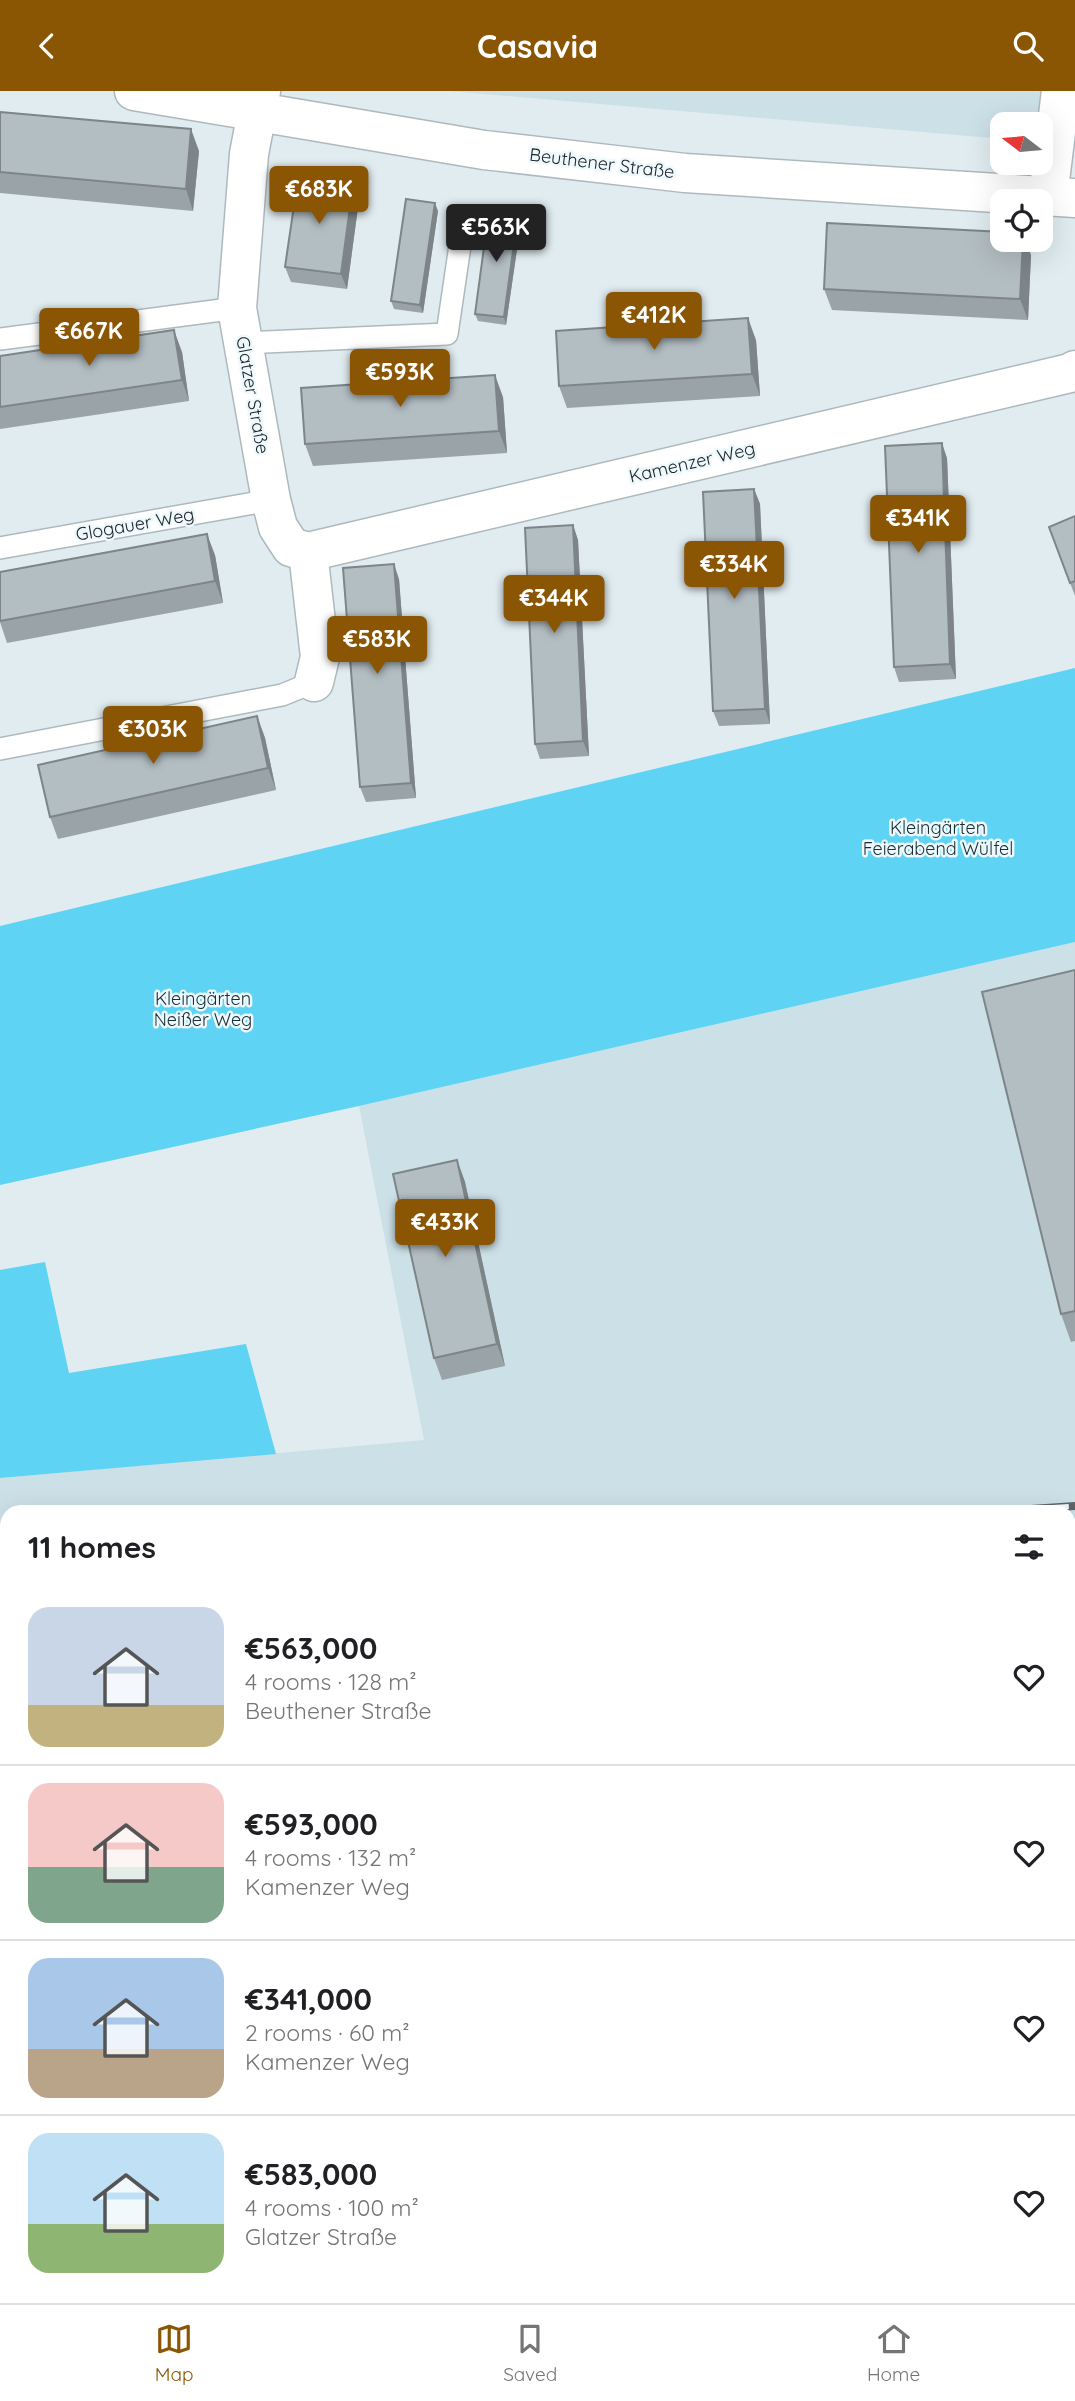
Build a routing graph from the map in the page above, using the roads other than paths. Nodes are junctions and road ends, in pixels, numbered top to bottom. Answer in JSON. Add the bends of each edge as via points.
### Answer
{"nodes":[{"id":1,"x":134,"y":91,"type":"edge"},
{"id":2,"x":1060,"y":91,"type":"edge"},
{"id":3,"x":258,"y":102,"type":"edge"},
{"id":4,"x":1061,"y":198,"type":"edge"},
{"id":5,"x":463,"y":225,"type":"dead end"},
{"id":6,"x":240,"y":325,"type":"junction"},
{"id":7,"x":0,"y":339,"type":"edge"},
{"id":8,"x":1075,"y":370,"type":"edge"},
{"id":9,"x":271,"y":500,"type":"junction"},
{"id":10,"x":0,"y":548,"type":"edge"},
{"id":11,"x":308,"y":552,"type":"junction"},
{"id":12,"x":314,"y":682,"type":"joint"},
{"id":13,"x":0,"y":750,"type":"edge"}],
"edges":[{"from":1,"to":3,"type":"street","name":"Beuthener Straße"},
{"from":2,"to":4,"type":"street"},
{"from":3,"to":4,"type":"street","name":"Beuthener Straße","via":[[484,150],[685,173]]},
{"from":3,"to":6,"type":"street","name":"Glatzer Straße","via":[[249,154]]},
{"from":5,"to":6,"type":"lane","via":[[447,334]]},
{"from":6,"to":7,"type":"lane"},
{"from":6,"to":9,"type":"street","name":"Glatzer Straße"},
{"from":8,"to":11,"type":"street","name":"Kamenzer Weg"},
{"from":9,"to":10,"type":"lane","name":"Glogauer Weg"},
{"from":9,"to":11,"type":"street","name":"Glatzer Straße","via":[[278,527],[291,547]]},
{"from":11,"to":12,"type":"street","via":[[320,657]]},
{"from":12,"to":13,"type":"lane","via":[[282,695]]}]}
